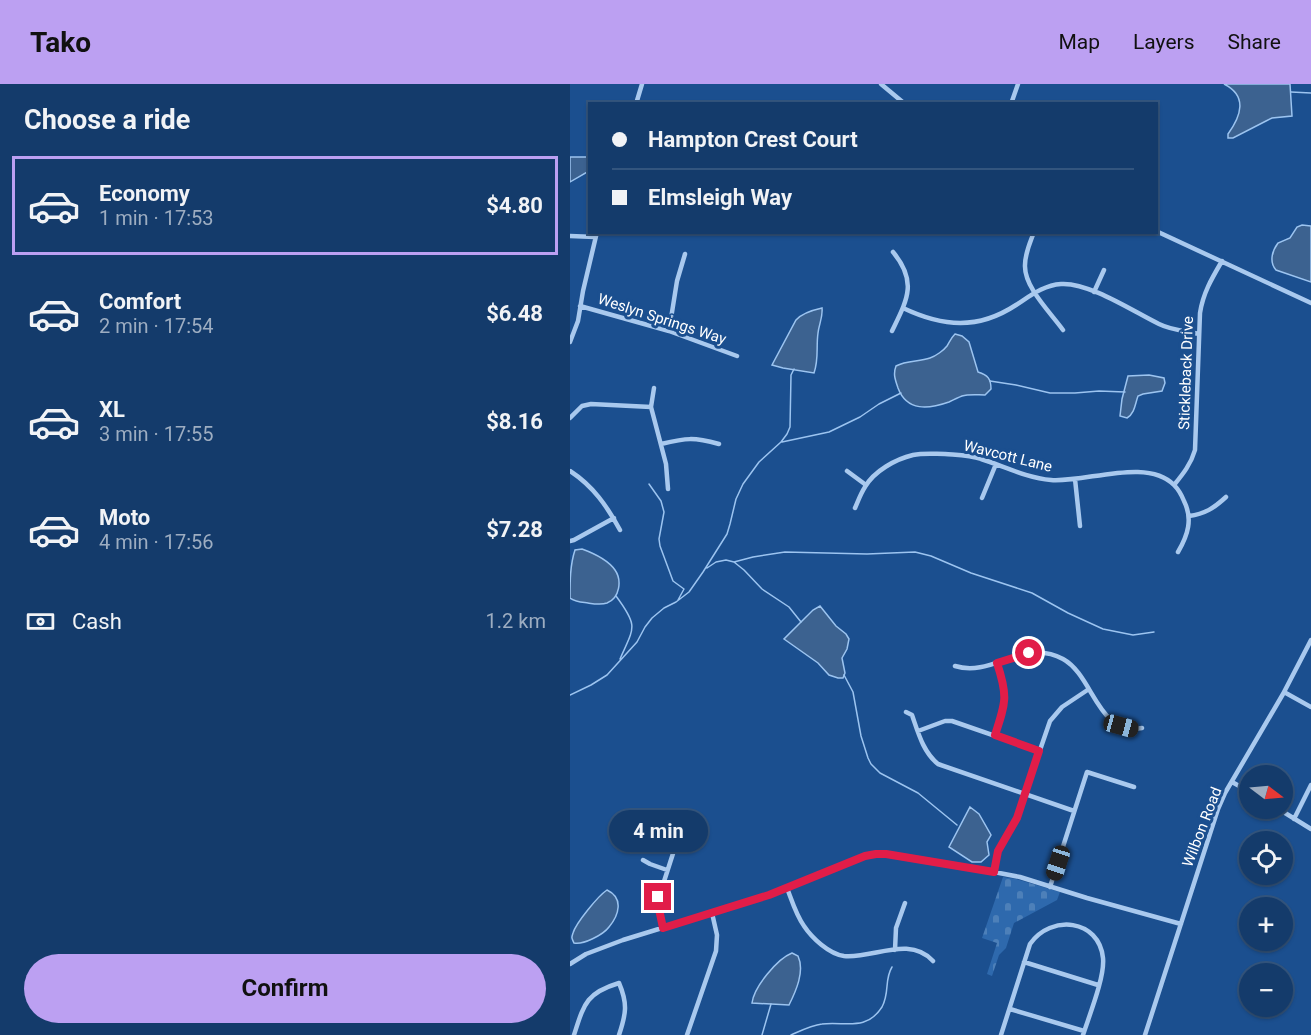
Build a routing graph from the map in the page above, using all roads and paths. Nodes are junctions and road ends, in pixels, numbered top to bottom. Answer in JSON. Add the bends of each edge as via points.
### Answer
{"nodes":[{"id":1,"x":642,"y":84,"type":"edge"},
{"id":2,"x":881,"y":84,"type":"edge"},
{"id":3,"x":1018,"y":84,"type":"edge"},
{"id":4,"x":637,"y":102,"type":"edge"},
{"id":5,"x":903,"y":102,"type":"edge"},
{"id":6,"x":1012,"y":102,"type":"edge"},
{"id":7,"x":1158,"y":232,"type":"edge"},
{"id":8,"x":1033,"y":234,"type":"edge"},
{"id":9,"x":596,"y":235,"type":"edge"},
{"id":10,"x":570,"y":236,"type":"edge"},
{"id":11,"x":893,"y":252,"type":"dead end"},
{"id":12,"x":685,"y":254,"type":"dead end"},
{"id":13,"x":1222,"y":261,"type":"junction"},
{"id":14,"x":1104,"y":270,"type":"dead end"},
{"id":15,"x":1094,"y":292,"type":"junction"},
{"id":16,"x":1035,"y":293,"type":"junction"},
{"id":17,"x":1311,"y":303,"type":"edge"},
{"id":18,"x":580,"y":306,"type":"junction"},
{"id":19,"x":903,"y":308,"type":"junction"},
{"id":20,"x":1063,"y":330,"type":"dead end"},
{"id":21,"x":669,"y":331,"type":"junction"},
{"id":22,"x":892,"y":331,"type":"dead end"},
{"id":23,"x":1199,"y":334,"type":"junction"},
{"id":24,"x":570,"y":342,"type":"edge"},
{"id":25,"x":737,"y":356,"type":"dead end"},
{"id":26,"x":654,"y":387,"type":"dead end"},
{"id":27,"x":651,"y":407,"type":"junction"},
{"id":28,"x":570,"y":418,"type":"edge"},
{"id":29,"x":661,"y":444,"type":"junction"},
{"id":30,"x":718,"y":444,"type":"dead end"},
{"id":31,"x":996,"y":464,"type":"junction"},
{"id":32,"x":570,"y":471,"type":"edge"},
{"id":33,"x":847,"y":471,"type":"dead end"},
{"id":34,"x":1075,"y":479,"type":"junction"},
{"id":35,"x":866,"y":485,"type":"junction"},
{"id":36,"x":1174,"y":485,"type":"junction"},
{"id":37,"x":668,"y":489,"type":"dead end"},
{"id":38,"x":1226,"y":497,"type":"dead end"},
{"id":39,"x":982,"y":498,"type":"dead end"},
{"id":40,"x":855,"y":508,"type":"dead end"},
{"id":41,"x":1189,"y":516,"type":"junction"},
{"id":42,"x":614,"y":518,"type":"junction"},
{"id":43,"x":1080,"y":526,"type":"dead end"},
{"id":44,"x":621,"y":530,"type":"dead end"},
{"id":45,"x":570,"y":541,"type":"edge"},
{"id":46,"x":1178,"y":552,"type":"dead end"},
{"id":47,"x":1311,"y":640,"type":"edge"},
{"id":48,"x":997,"y":663,"type":"junction"},
{"id":49,"x":955,"y":666,"type":"dead end"},
{"id":50,"x":1089,"y":689,"type":"junction"},
{"id":51,"x":1284,"y":692,"type":"junction"},
{"id":52,"x":1311,"y":707,"type":"edge"},
{"id":53,"x":906,"y":712,"type":"dead end"},
{"id":54,"x":1142,"y":728,"type":"dead end"},
{"id":55,"x":918,"y":731,"type":"junction"},
{"id":56,"x":995,"y":735,"type":"junction"},
{"id":57,"x":1039,"y":751,"type":"junction"},
{"id":58,"x":1232,"y":782,"type":"junction"},
{"id":59,"x":1311,"y":785,"type":"edge"},
{"id":60,"x":1239,"y":786,"type":"edge"},
{"id":61,"x":1134,"y":787,"type":"dead end"},
{"id":62,"x":1024,"y":795,"type":"junction"},
{"id":63,"x":1074,"y":811,"type":"junction"},
{"id":64,"x":1294,"y":819,"type":"joint"},
{"id":65,"x":1311,"y":829,"type":"edge"},
{"id":66,"x":678,"y":838,"type":"dead end"},
{"id":67,"x":643,"y":860,"type":"dead end"},
{"id":68,"x":667,"y":870,"type":"junction"},
{"id":69,"x":994,"y":872,"type":"junction"},
{"id":70,"x":1050,"y":886,"type":"junction"},
{"id":71,"x":787,"y":888,"type":"junction"},
{"id":72,"x":905,"y":903,"type":"dead end"},
{"id":73,"x":712,"y":913,"type":"junction"},
{"id":74,"x":1181,"y":924,"type":"junction"},
{"id":75,"x":663,"y":928,"type":"junction"},
{"id":76,"x":895,"y":950,"type":"junction"},
{"id":77,"x":933,"y":961,"type":"dead end"},
{"id":78,"x":1024,"y":962,"type":"junction"},
{"id":79,"x":570,"y":964,"type":"edge"},
{"id":80,"x":1098,"y":986,"type":"junction"},
{"id":81,"x":1010,"y":1009,"type":"junction"},
{"id":82,"x":1083,"y":1033,"type":"edge"},
{"id":83,"x":573,"y":1035,"type":"edge"},
{"id":84,"x":619,"y":1035,"type":"edge"},
{"id":85,"x":687,"y":1035,"type":"edge"},
{"id":86,"x":1001,"y":1035,"type":"edge"},
{"id":87,"x":1145,"y":1035,"type":"edge"}],
"edges":[{"from":1,"to":4,"type":"street"},
{"from":2,"to":5,"type":"street"},
{"from":3,"to":6,"type":"street"},
{"from":7,"to":13,"type":"street"},
{"from":8,"to":16,"type":"street","via":[[1024,266]]},
{"from":9,"to":10,"type":"street"},
{"from":9,"to":18,"type":"street"},
{"from":11,"to":19,"type":"street","via":[[907,274]]},
{"from":12,"to":21,"type":"street"},
{"from":13,"to":17,"type":"street"},
{"from":13,"to":23,"type":"street","name":"Stickleback Drive","via":[[1205,293]]},
{"from":14,"to":15,"type":"street"},
{"from":15,"to":16,"type":"street","via":[[1064,284]]},
{"from":15,"to":23,"type":"street","via":[[1170,328]]},
{"from":16,"to":19,"type":"street","via":[[1003,314],[960,324],[919,316]]},
{"from":16,"to":20,"type":"street"},
{"from":18,"to":21,"type":"street","name":"Weslyn Springs Way"},
{"from":18,"to":24,"type":"street"},
{"from":19,"to":22,"type":"street"},
{"from":21,"to":25,"type":"street","name":"Weslyn Springs Way"},
{"from":23,"to":36,"type":"street","name":"Stickleback Drive","via":[[1196,450]]},
{"from":26,"to":27,"type":"street"},
{"from":27,"to":28,"type":"street","via":[[591,404],[582,406]]},
{"from":27,"to":29,"type":"street"},
{"from":29,"to":30,"type":"street","via":[[684,438]]},
{"from":29,"to":37,"type":"street"},
{"from":31,"to":34,"type":"street","name":"Wavcott Lane","via":[[1042,479]]},
{"from":31,"to":35,"type":"street","name":"Wavcott Lane","via":[[959,455],[914,455],[882,470]]},
{"from":31,"to":39,"type":"street"},
{"from":32,"to":42,"type":"street","via":[[587,482]]},
{"from":33,"to":35,"type":"street"},
{"from":34,"to":36,"type":"street","name":"Wavcott Lane","via":[[1138,472],[1162,477]]},
{"from":34,"to":43,"type":"street"},
{"from":35,"to":40,"type":"street","name":"Wavcott Lane"},
{"from":36,"to":41,"type":"street"},
{"from":38,"to":41,"type":"street","via":[[1202,514]]},
{"from":41,"to":46,"type":"street","via":[[1185,540]]},
{"from":42,"to":44,"type":"street"},
{"from":42,"to":45,"type":"street"},
{"from":47,"to":51,"type":"street","name":"Wilbon Road"},
{"from":48,"to":49,"type":"street","via":[[975,669]]},
{"from":48,"to":50,"type":"street","via":[[1029,653],[1053,655],[1070,663]]},
{"from":48,"to":56,"type":"street","via":[[1005,698]]},
{"from":50,"to":54,"type":"street","via":[[1113,722]]},
{"from":50,"to":57,"type":"street","via":[[1062,706],[1050,720]]},
{"from":51,"to":52,"type":"street"},
{"from":51,"to":58,"type":"street","name":"Wilbon Road"},
{"from":53,"to":55,"type":"street","via":[[912,715]]},
{"from":55,"to":56,"type":"street","via":[[952,721]]},
{"from":55,"to":62,"type":"street","via":[[926,751],[938,764]]},
{"from":56,"to":57,"type":"street"},
{"from":57,"to":62,"type":"street"},
{"from":58,"to":60,"type":"street"},
{"from":58,"to":74,"type":"street","name":"Wilbon Road","via":[[1215,818]]},
{"from":59,"to":64,"type":"street"},
{"from":61,"to":63,"type":"street","via":[[1088,772]]},
{"from":62,"to":63,"type":"street"},
{"from":62,"to":69,"type":"street","via":[[1017,818],[998,851]]},
{"from":63,"to":70,"type":"street"},
{"from":64,"to":65,"type":"street"},
{"from":66,"to":68,"type":"street"},
{"from":67,"to":68,"type":"street"},
{"from":68,"to":75,"type":"street","via":[[658,901]]},
{"from":69,"to":70,"type":"street"},
{"from":69,"to":71,"type":"street","via":[[876,854]]},
{"from":70,"to":74,"type":"street"},
{"from":71,"to":73,"type":"street"},
{"from":71,"to":76,"type":"street","via":[[803,925],[833,951],[849,956]]},
{"from":72,"to":76,"type":"street","via":[[896,928]]},
{"from":73,"to":75,"type":"street"},
{"from":73,"to":85,"type":"street","via":[[716,951]]},
{"from":74,"to":87,"type":"street","name":"Wilbon Road"},
{"from":75,"to":79,"type":"street","via":[[607,946]]},
{"from":76,"to":77,"type":"street","via":[[922,952]]},
{"from":78,"to":80,"type":"street"},
{"from":78,"to":80,"type":"street","via":[[1030,944],[1042,931],[1058,924],[1075,925],[1088,931],[1100,946],[1103,967]]},
{"from":78,"to":81,"type":"street"},
{"from":80,"to":82,"type":"street"},
{"from":81,"to":82,"type":"street"},
{"from":81,"to":86,"type":"street"},
{"from":83,"to":84,"type":"street","via":[[589,999],[619,983],[626,1010]]}]}
